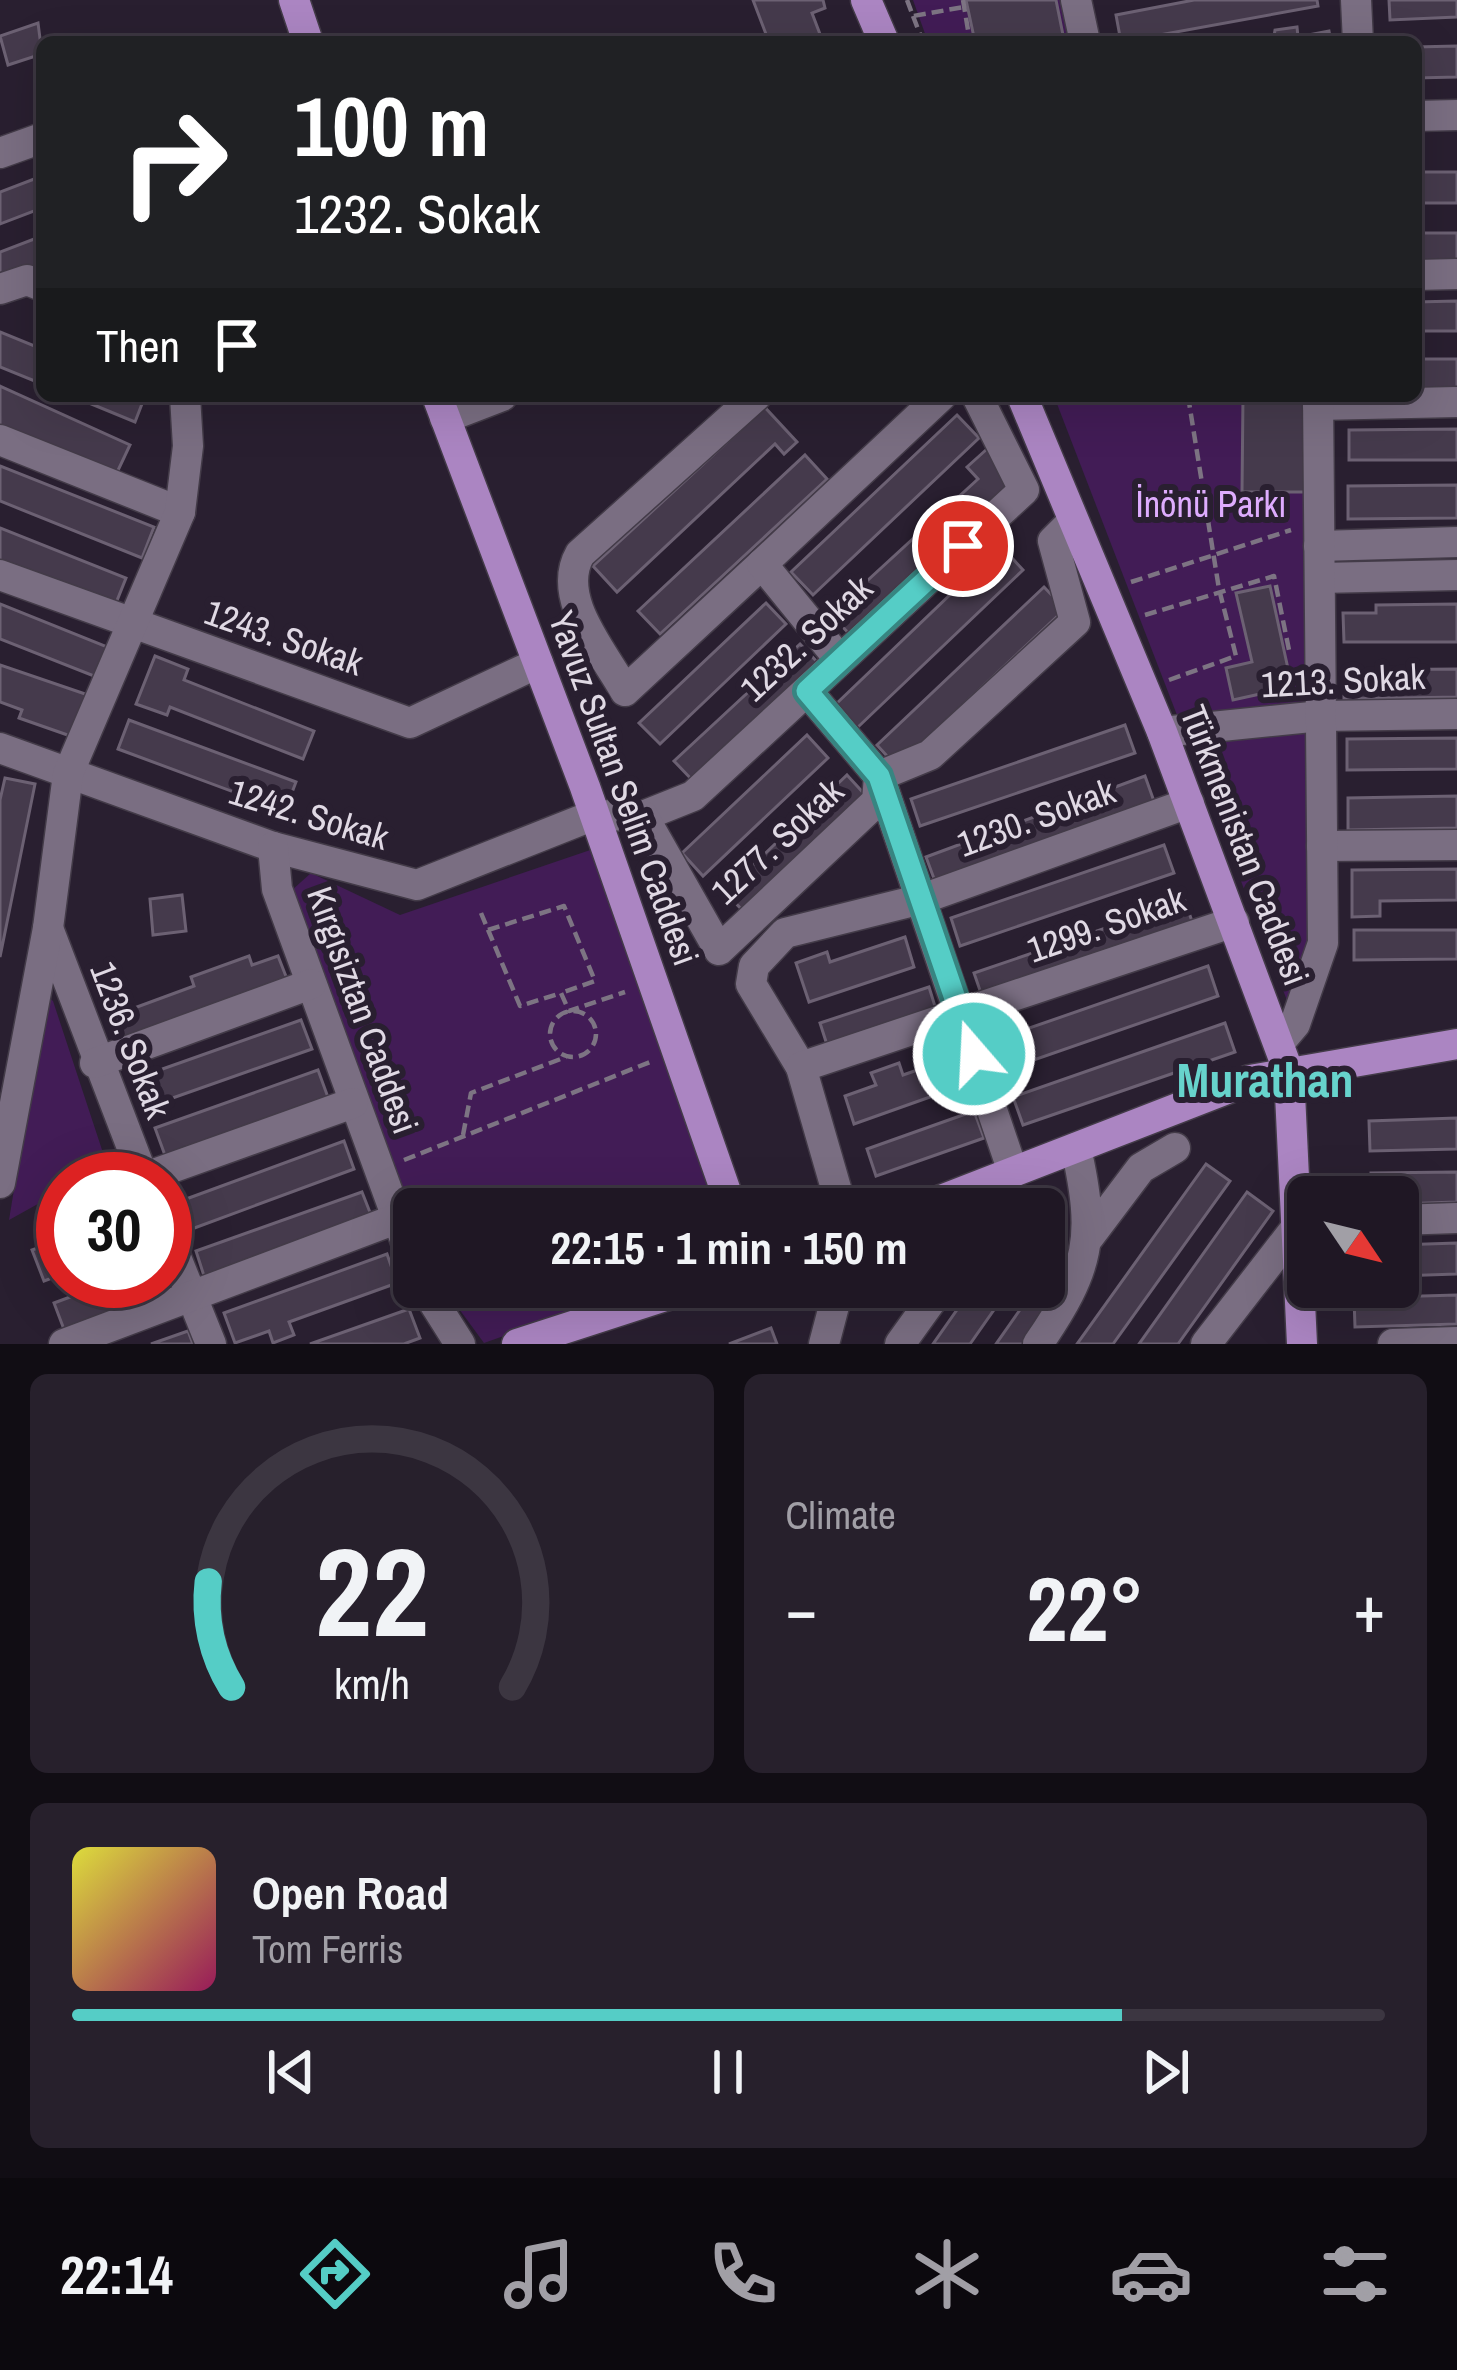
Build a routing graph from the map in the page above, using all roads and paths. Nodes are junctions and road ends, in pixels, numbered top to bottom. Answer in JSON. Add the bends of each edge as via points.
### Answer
{"nodes":[{"id":1,"x":294,"y":0,"type":"edge"},
{"id":2,"x":866,"y":0,"type":"edge"},
{"id":3,"x":907,"y":0,"type":"edge"},
{"id":4,"x":1076,"y":0,"type":"edge"},
{"id":5,"x":1356,"y":0,"type":"edge"},
{"id":6,"x":963,"y":3,"type":"edge"},
{"id":7,"x":913,"y":16,"type":"junction"},
{"id":8,"x":302,"y":36,"type":"edge"},
{"id":9,"x":881,"y":36,"type":"edge"},
{"id":10,"x":920,"y":36,"type":"edge"},
{"id":11,"x":969,"y":36,"type":"edge"},
{"id":12,"x":1084,"y":36,"type":"edge"},
{"id":13,"x":1358,"y":36,"type":"edge"},
{"id":14,"x":1457,"y":115,"type":"edge"},
{"id":15,"x":1422,"y":116,"type":"edge"},
{"id":16,"x":36,"y":140,"type":"edge"},
{"id":17,"x":0,"y":153,"type":"edge"},
{"id":18,"x":1457,"y":274,"type":"edge"},
{"id":19,"x":1422,"y":275,"type":"edge"},
{"id":20,"x":1422,"y":401,"type":"edge"},
{"id":21,"x":185,"y":402,"type":"edge"},
{"id":22,"x":749,"y":402,"type":"edge"},
{"id":23,"x":935,"y":402,"type":"edge"},
{"id":24,"x":979,"y":402,"type":"edge"},
{"id":25,"x":1024,"y":402,"type":"edge"},
{"id":26,"x":1189,"y":402,"type":"edge"},
{"id":27,"x":1318,"y":402,"type":"edge"},
{"id":28,"x":1457,"y":402,"type":"edge"},
{"id":29,"x":441,"y":407,"type":"edge"},
{"id":30,"x":0,"y":440,"type":"edge"},
{"id":31,"x":180,"y":512,"type":"junction"},
{"id":32,"x":1071,"y":523,"type":"junction"},
{"id":33,"x":1319,"y":533,"type":"junction"},
{"id":34,"x":1457,"y":542,"type":"edge"},
{"id":35,"x":1214,"y":556,"type":"junction"},
{"id":36,"x":762,"y":564,"type":"junction"},
{"id":37,"x":0,"y":575,"type":"edge"},
{"id":38,"x":1457,"y":575,"type":"edge"},
{"id":39,"x":1320,"y":578,"type":"junction"},
{"id":40,"x":1219,"y":590,"type":"junction"},
{"id":41,"x":1132,"y":600,"type":"dead end"},
{"id":42,"x":1138,"y":617,"type":"dead end"},
{"id":43,"x":133,"y":626,"type":"junction"},
{"id":44,"x":1289,"y":650,"type":"dead end"},
{"id":45,"x":840,"y":660,"type":"junction"},
{"id":46,"x":538,"y":663,"type":"junction"},
{"id":47,"x":1163,"y":682,"type":"dead end"},
{"id":48,"x":807,"y":691,"type":"junction"},
{"id":49,"x":1457,"y":714,"type":"edge"},
{"id":50,"x":1321,"y":716,"type":"junction"},
{"id":51,"x":1162,"y":732,"type":"junction"},
{"id":52,"x":0,"y":748,"type":"edge"},
{"id":53,"x":68,"y":774,"type":"junction"},
{"id":54,"x":879,"y":776,"type":"junction"},
{"id":55,"x":1189,"y":803,"type":"junction"},
{"id":56,"x":594,"y":815,"type":"junction"},
{"id":57,"x":643,"y":816,"type":"junction"},
{"id":58,"x":1457,"y":844,"type":"edge"},
{"id":59,"x":1322,"y":846,"type":"junction"},
{"id":60,"x":273,"y":847,"type":"junction"},
{"id":61,"x":922,"y":899,"type":"junction"},
{"id":62,"x":481,"y":914,"type":"dead end"},
{"id":63,"x":1234,"y":922,"type":"junction"},
{"id":64,"x":48,"y":928,"type":"junction"},
{"id":65,"x":488,"y":930,"type":"junction"},
{"id":66,"x":718,"y":950,"type":"junction"},
{"id":67,"x":653,"y":982,"type":"junction"},
{"id":68,"x":310,"y":984,"type":"junction"},
{"id":69,"x":752,"y":984,"type":"junction"},
{"id":70,"x":561,"y":993,"type":"junction"},
{"id":71,"x":569,"y":1010,"type":"junction"},
{"id":72,"x":960,"y":1014,"type":"junction"},
{"id":73,"x":1279,"y":1043,"type":"junction"},
{"id":74,"x":1457,"y":1044,"type":"edge"},
{"id":75,"x":12,"y":1048,"type":"edge"},
{"id":76,"x":677,"y":1052,"type":"junction"},
{"id":77,"x":566,"y":1057,"type":"junction"},
{"id":78,"x":95,"y":1063,"type":"junction"},
{"id":79,"x":801,"y":1067,"type":"junction"},
{"id":80,"x":1289,"y":1072,"type":"junction"},
{"id":81,"x":353,"y":1103,"type":"junction"},
{"id":82,"x":463,"y":1136,"type":"junction"},
{"id":83,"x":1076,"y":1148,"type":"junction"},
{"id":84,"x":1175,"y":1148,"type":"dead end"},
{"id":85,"x":133,"y":1152,"type":"edge"},
{"id":86,"x":192,"y":1162,"type":"edge"},
{"id":87,"x":380,"y":1170,"type":"junction"},
{"id":88,"x":1013,"y":1172,"type":"junction"},
{"id":89,"x":1299,"y":1176,"type":"edge"},
{"id":90,"x":0,"y":1183,"type":"edge"},
{"id":91,"x":725,"y":1188,"type":"edge"},
{"id":92,"x":836,"y":1188,"type":"edge"},
{"id":93,"x":992,"y":1188,"type":"edge"},
{"id":94,"x":393,"y":1210,"type":"edge"},
{"id":95,"x":1457,"y":1218,"type":"edge"},
{"id":96,"x":1419,"y":1219,"type":"edge"},
{"id":97,"x":393,"y":1220,"type":"edge"},
{"id":98,"x":1084,"y":1244,"type":"junction"},
{"id":99,"x":1287,"y":1244,"type":"edge"},
{"id":100,"x":192,"y":1294,"type":"edge"},
{"id":101,"x":192,"y":1296,"type":"edge"},
{"id":102,"x":155,"y":1308,"type":"edge"},
{"id":103,"x":437,"y":1308,"type":"edge"},
{"id":104,"x":628,"y":1308,"type":"edge"},
{"id":105,"x":833,"y":1308,"type":"edge"},
{"id":106,"x":926,"y":1308,"type":"edge"},
{"id":107,"x":1302,"y":1308,"type":"edge"},
{"id":108,"x":1457,"y":1342,"type":"edge"},
{"id":109,"x":64,"y":1344,"type":"edge"},
{"id":110,"x":211,"y":1344,"type":"edge"},
{"id":111,"x":460,"y":1344,"type":"edge"},
{"id":112,"x":517,"y":1344,"type":"edge"},
{"id":113,"x":824,"y":1344,"type":"edge"},
{"id":114,"x":900,"y":1344,"type":"edge"},
{"id":115,"x":1038,"y":1344,"type":"edge"},
{"id":116,"x":1206,"y":1344,"type":"edge"},
{"id":117,"x":1302,"y":1344,"type":"edge"},
{"id":118,"x":1393,"y":1344,"type":"edge"}],
"edges":[{"from":1,"to":8,"type":"main road"},
{"from":2,"to":9,"type":"main road"},
{"from":3,"to":7,"type":"path"},
{"from":4,"to":12,"type":"street"},
{"from":5,"to":13,"type":"street"},
{"from":6,"to":7,"type":"path"},
{"from":6,"to":11,"type":"path"},
{"from":7,"to":10,"type":"path"},
{"from":14,"to":15,"type":"street"},
{"from":16,"to":17,"type":"street"},
{"from":18,"to":19,"type":"street"},
{"from":20,"to":28,"type":"street"},
{"from":21,"to":31,"type":"street","name":"1236. Sokak"},
{"from":22,"to":36,"type":"street","via":[[580,554],[569,573],[571,592],[625,691]]},
{"from":23,"to":36,"type":"street"},
{"from":24,"to":45,"type":"street","name":"1232. Sokak","via":[[1024,490]]},
{"from":25,"to":32,"type":"main road","name":"Türkmenistan Caddesi"},
{"from":26,"to":35,"type":"path"},
{"from":27,"to":33,"type":"street"},
{"from":29,"to":46,"type":"main road","name":"Yavuz Sultan Selim Caddesi"},
{"from":30,"to":31,"type":"street"},
{"from":31,"to":43,"type":"street","name":"1236. Sokak"},
{"from":32,"to":51,"type":"main road","name":"Türkmenistan Caddesi"},
{"from":32,"to":54,"type":"street","name":"1277. Sokak","via":[[1053,541],[1075,622],[930,755]]},
{"from":33,"to":34,"type":"street"},
{"from":33,"to":35,"type":"path"},
{"from":33,"to":39,"type":"street"},
{"from":35,"to":40,"type":"path"},
{"from":35,"to":41,"type":"path","via":[[1126,583]]},
{"from":36,"to":45,"type":"street"},
{"from":37,"to":43,"type":"street","name":"1243. Sokak"},
{"from":38,"to":39,"type":"street"},
{"from":39,"to":50,"type":"street"},
{"from":40,"to":42,"type":"path"},
{"from":40,"to":44,"type":"path","via":[[1274,576]]},
{"from":40,"to":47,"type":"path","via":[[1236,656]]},
{"from":43,"to":46,"type":"street","name":"1243. Sokak","via":[[410,723]]},
{"from":43,"to":53,"type":"street","name":"1236. Sokak"},
{"from":45,"to":48,"type":"street","name":"1232. Sokak"},
{"from":46,"to":56,"type":"main road","name":"Yavuz Sultan Selim Caddesi"},
{"from":48,"to":54,"type":"street"},
{"from":48,"to":57,"type":"street","name":"1232. Sokak","via":[[693,796]]},
{"from":49,"to":50,"type":"street","name":"1213. Sokak"},
{"from":50,"to":51,"type":"street","name":"1213. Sokak"},
{"from":50,"to":59,"type":"street"},
{"from":51,"to":55,"type":"main road","name":"Türkmenistan Caddesi"},
{"from":52,"to":53,"type":"street","name":"1242. Sokak"},
{"from":53,"to":60,"type":"street","name":"1242. Sokak"},
{"from":53,"to":64,"type":"street","name":"1236. Sokak"},
{"from":54,"to":61,"type":"street"},
{"from":54,"to":66,"type":"street","name":"1277. Sokak","via":[[878,801]]},
{"from":55,"to":61,"type":"street","name":"1230. Sokak"},
{"from":55,"to":63,"type":"main road","name":"Türkmenistan Caddesi"},
{"from":56,"to":57,"type":"street","name":"1232. Sokak"},
{"from":56,"to":60,"type":"street","name":"1242. Sokak","via":[[417,885]]},
{"from":56,"to":67,"type":"main road","name":"Yavuz Sultan Selim Caddesi"},
{"from":57,"to":66,"type":"street","name":"1277. Sokak"},
{"from":58,"to":59,"type":"street"},
{"from":59,"to":73,"type":"street","via":[[1317,973]]},
{"from":60,"to":68,"type":"street","name":"Kırgısiztan Caddesi","via":[[277,890]]},
{"from":61,"to":69,"type":"street","name":"1230. Sokak","via":[[785,933],[754,966]]},
{"from":61,"to":72,"type":"street"},
{"from":62,"to":65,"type":"path"},
{"from":63,"to":72,"type":"street","name":"1299. Sokak"},
{"from":63,"to":73,"type":"main road","name":"Türkmenistan Caddesi"},
{"from":64,"to":75,"type":"street","name":"1236. Sokak"},
{"from":64,"to":78,"type":"street","name":"1236. Sokak"},
{"from":65,"to":70,"type":"path","via":[[520,1006]]},
{"from":65,"to":70,"type":"path","via":[[564,906],[595,981]]},
{"from":66,"to":69,"type":"street"},
{"from":67,"to":71,"type":"path"},
{"from":67,"to":76,"type":"main road","name":"Yavuz Sultan Selim Caddesi"},
{"from":68,"to":78,"type":"street"},
{"from":68,"to":81,"type":"street","name":"Kırgısiztan Caddesi"},
{"from":69,"to":79,"type":"street"},
{"from":70,"to":71,"type":"path"},
{"from":71,"to":77,"type":"path","via":[[550,1034]]},
{"from":71,"to":77,"type":"path","via":[[590,1018],[597,1033],[587,1053]]},
{"from":72,"to":79,"type":"street","name":"1299. Sokak"},
{"from":72,"to":88,"type":"street"},
{"from":73,"to":80,"type":"main road","name":"Türkmenistan Caddesi"},
{"from":74,"to":80,"type":"main road"},
{"from":75,"to":90,"type":"street","name":"1236. Sokak"},
{"from":76,"to":82,"type":"path"},
{"from":76,"to":91,"type":"main road","name":"Yavuz Sultan Selim Caddesi"},
{"from":77,"to":82,"type":"path","via":[[471,1093]]},
{"from":78,"to":85,"type":"street","name":"1236. Sokak"},
{"from":79,"to":92,"type":"street"},
{"from":80,"to":83,"type":"main road"},
{"from":80,"to":89,"type":"main road","name":"Türkmenistan Caddesi"},
{"from":81,"to":86,"type":"street"},
{"from":81,"to":87,"type":"street","name":"Kırgısiztan Caddesi"},
{"from":82,"to":87,"type":"path"},
{"from":83,"to":88,"type":"main road"},
{"from":83,"to":98,"type":"street","via":[[1090,1212]]},
{"from":84,"to":98,"type":"street","via":[[1126,1184]]},
{"from":87,"to":94,"type":"street","name":"Kırgısiztan Caddesi"},
{"from":88,"to":93,"type":"main road"},
{"from":95,"to":96,"type":"street"},
{"from":97,"to":100,"type":"street"},
{"from":98,"to":115,"type":"street","via":[[1076,1289]]},
{"from":99,"to":116,"type":"street"},
{"from":101,"to":110,"type":"street"},
{"from":102,"to":109,"type":"street"},
{"from":103,"to":111,"type":"street"},
{"from":104,"to":112,"type":"main road"},
{"from":105,"to":113,"type":"street"},
{"from":106,"to":114,"type":"street"},
{"from":107,"to":117,"type":"main road","name":"Türkmenistan Caddesi"},
{"from":108,"to":118,"type":"street"}]}
